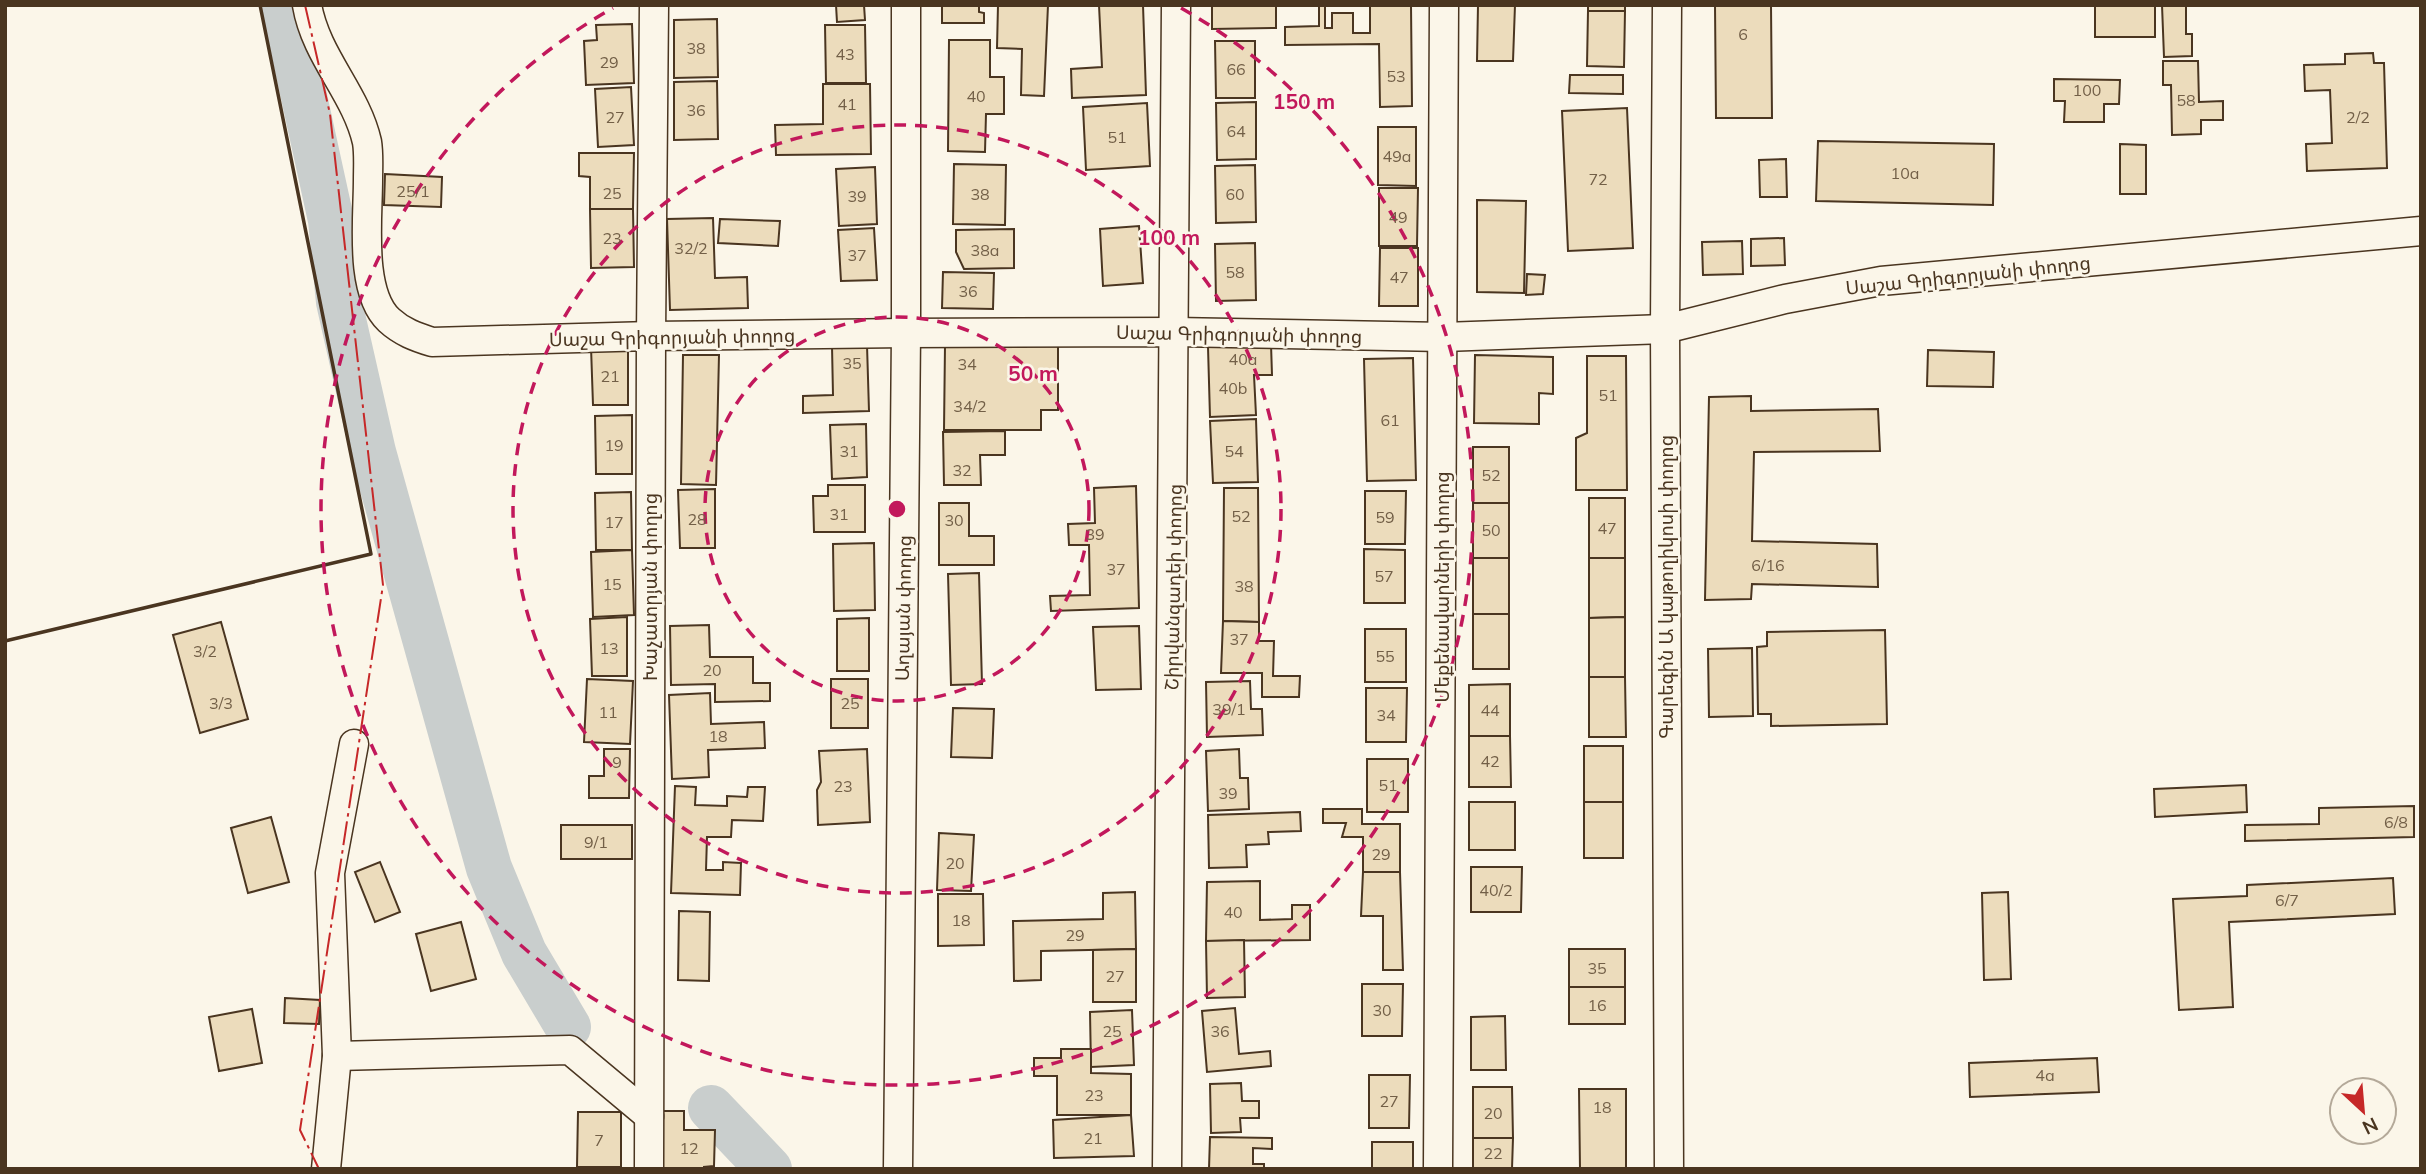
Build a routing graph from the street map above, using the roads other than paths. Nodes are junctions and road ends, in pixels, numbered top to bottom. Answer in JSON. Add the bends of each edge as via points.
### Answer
{"nodes":[{"id":1,"x":307,"y":5,"type":"edge"},
{"id":2,"x":654,"y":5,"type":"edge"},
{"id":3,"x":906,"y":5,"type":"edge"},
{"id":4,"x":1176,"y":5,"type":"edge"},
{"id":5,"x":1444,"y":5,"type":"edge"},
{"id":6,"x":1667,"y":5,"type":"edge"},
{"id":7,"x":2421,"y":231,"type":"edge"},
{"id":8,"x":1665,"y":329,"type":"junction"},
{"id":9,"x":1175,"y":332,"type":"junction"},
{"id":10,"x":906,"y":333,"type":"junction"},
{"id":11,"x":651,"y":336,"type":"junction"},
{"id":12,"x":1444,"y":337,"type":"junction"},
{"id":13,"x":354,"y":744,"type":"dead end"},
{"id":14,"x":337,"y":1056,"type":"junction"},
{"id":15,"x":649,"y":1116,"type":"junction"},
{"id":16,"x":326,"y":1169,"type":"edge"},
{"id":17,"x":649,"y":1169,"type":"edge"},
{"id":18,"x":898,"y":1169,"type":"edge"},
{"id":19,"x":1167,"y":1169,"type":"edge"},
{"id":20,"x":1438,"y":1169,"type":"edge"},
{"id":21,"x":1669,"y":1169,"type":"edge"}],
"edges":[{"from":1,"to":11,"type":"street","name":"Սաշա Գրիգորյանի փողոց","via":[[323,54],[358,114],[368,145],[369,272],[373,295],[387,319],[408,334],[432,342]]},
{"from":2,"to":11,"type":"street","name":"Խաչատրյան փողոց"},
{"from":3,"to":10,"type":"street","name":"Աղայան փողոց"},
{"from":4,"to":9,"type":"street","name":"Շիրվանզադեի փողոց"},
{"from":5,"to":12,"type":"street","name":"Մեքենավարների փողոց"},
{"from":6,"to":8,"type":"street","name":"Գարեգին Ա կաթողիկոսի փողոց"},
{"from":7,"to":8,"type":"street","name":"Սաշա Գրիգորյանի փողոց","via":[[1881,281]]},
{"from":8,"to":12,"type":"street","name":"Սաշա Գրիգորյանի փողոց"},
{"from":8,"to":21,"type":"street","name":"Գարեգին Ա կաթողիկոսի փողոց"},
{"from":9,"to":10,"type":"street","name":"Սաշա Գրիգորյանի փողոց"},
{"from":9,"to":12,"type":"street","name":"Սաշա Գրիգորյանի փողոց"},
{"from":9,"to":19,"type":"street","name":"Շիրվանզադեի փողոց"},
{"from":10,"to":11,"type":"street","name":"Սաշա Գրիգորյանի փողոց"},
{"from":10,"to":18,"type":"street","name":"Աղայան փողոց"},
{"from":11,"to":15,"type":"street","name":"Խաչատրյան փողոց"},
{"from":12,"to":20,"type":"street","name":"Մեքենավարների փողոց"},
{"from":13,"to":14,"type":"street","via":[[330,873]]},
{"from":14,"to":15,"type":"street","via":[[570,1049]]},
{"from":14,"to":16,"type":"street"},
{"from":15,"to":17,"type":"street","name":"Խաչատրյան փողոց"}]}
